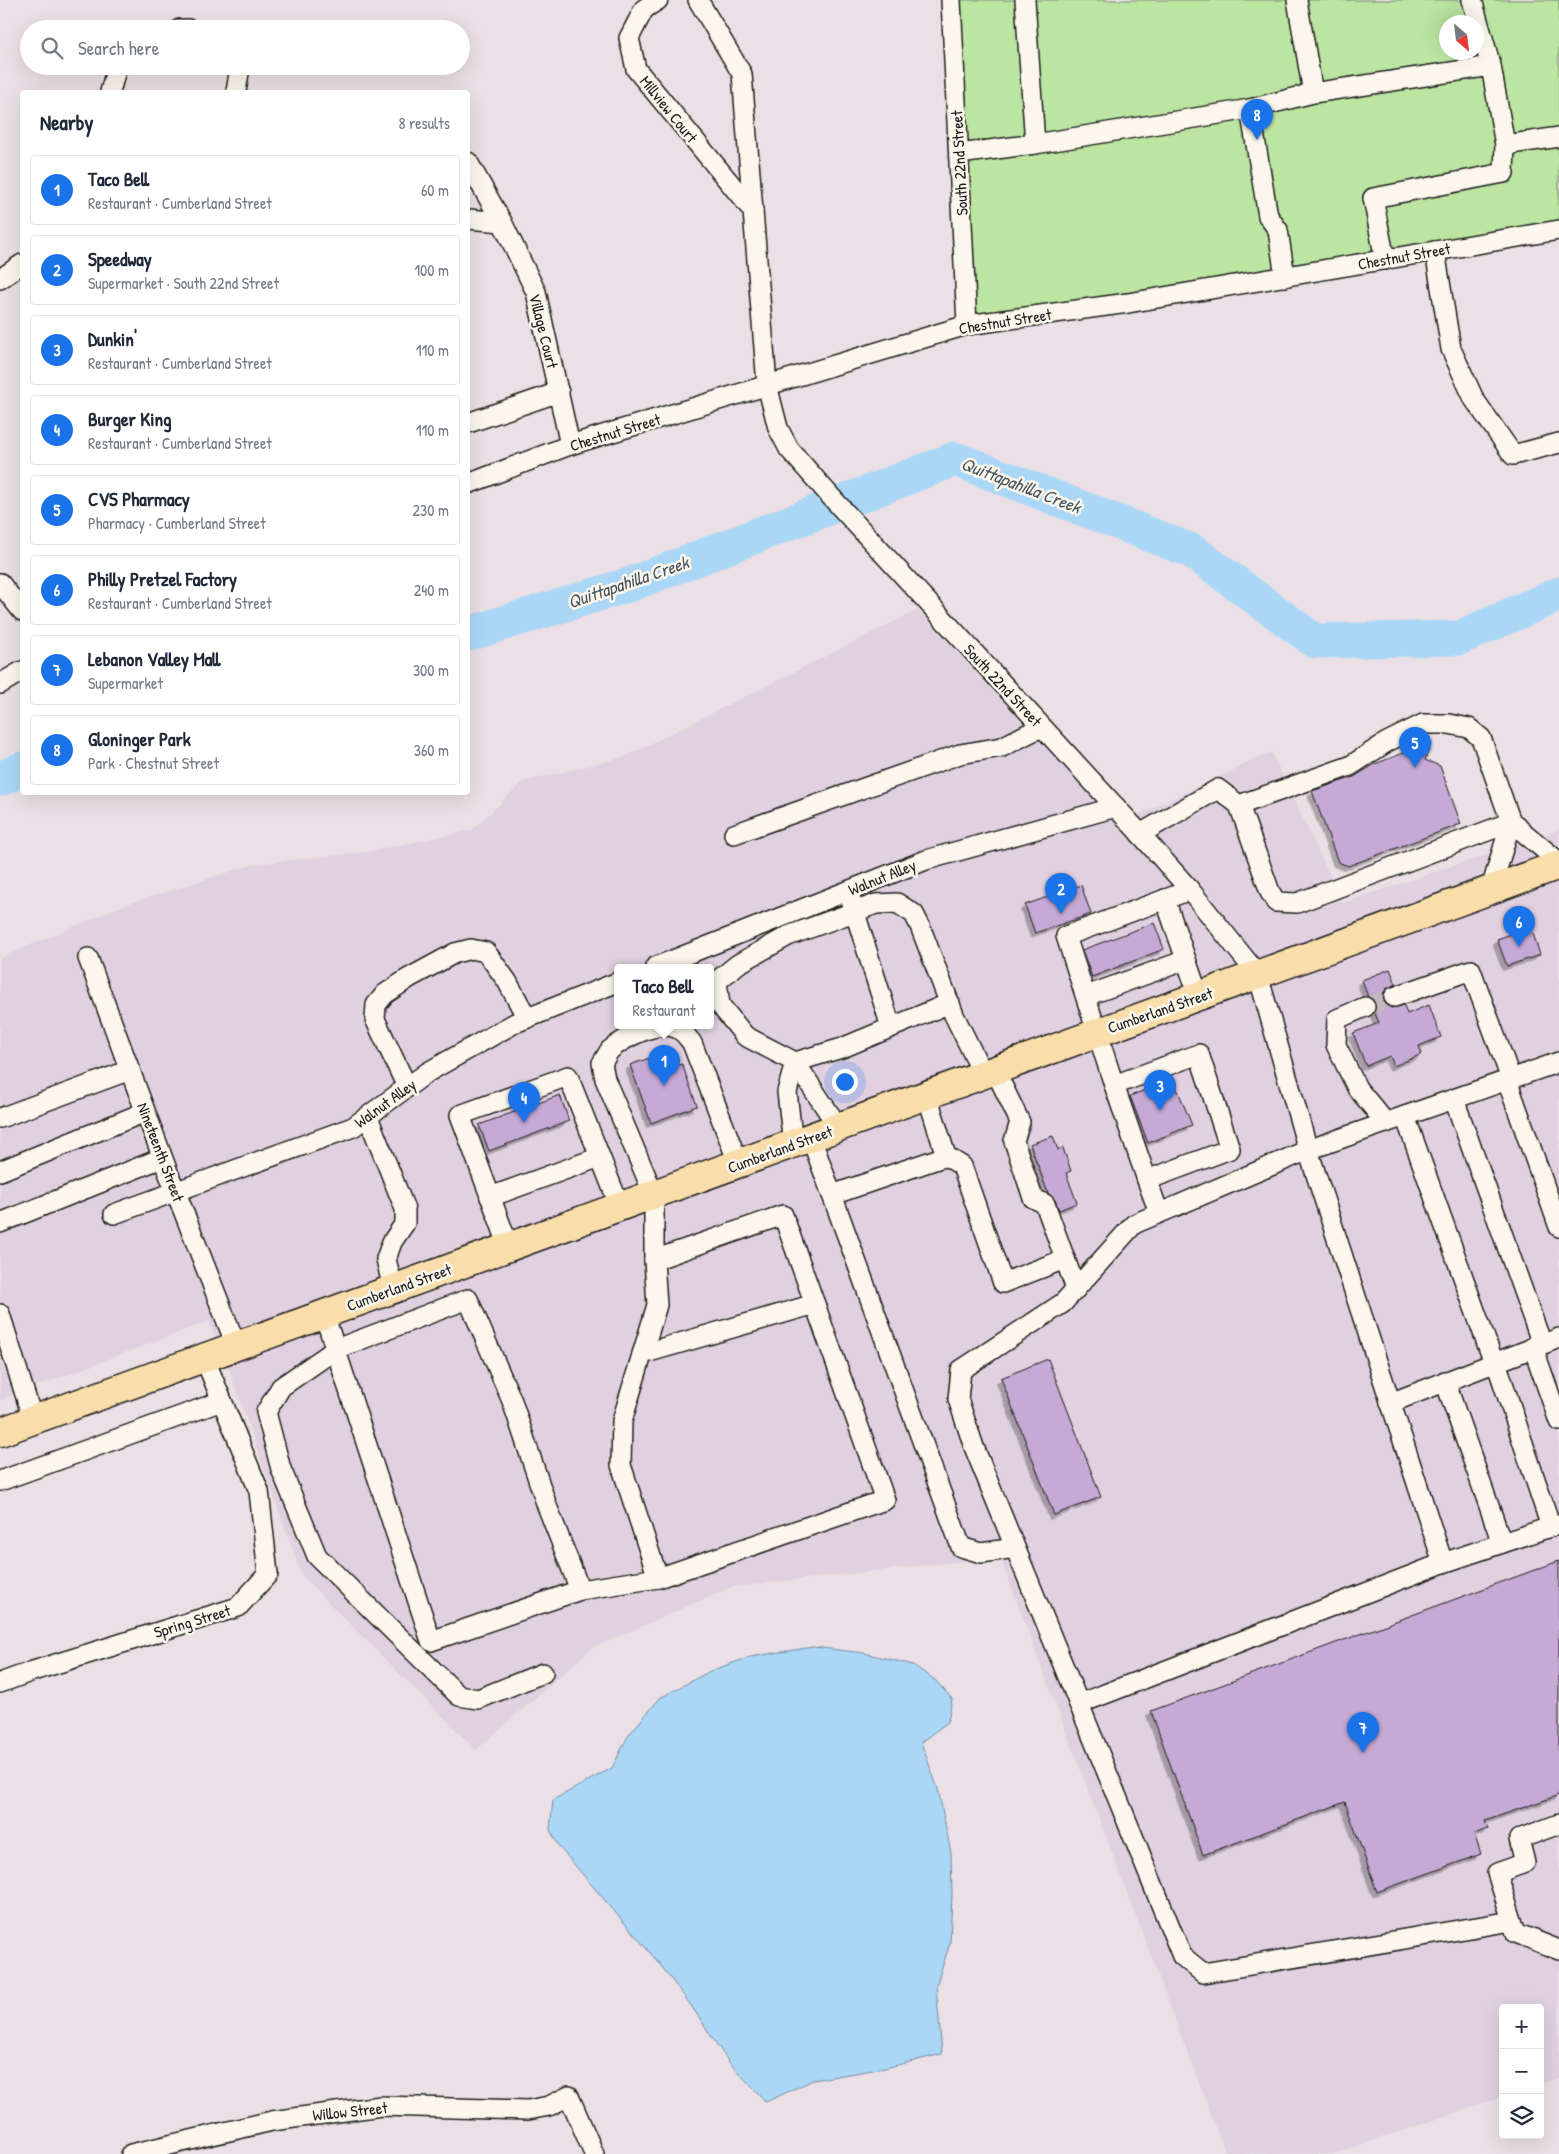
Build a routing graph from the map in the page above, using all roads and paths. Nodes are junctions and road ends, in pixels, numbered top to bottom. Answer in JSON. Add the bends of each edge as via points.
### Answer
{"nodes":[{"id":1,"x":658,"y":0,"type":"edge"},
{"id":2,"x":698,"y":0,"type":"edge"},
{"id":3,"x":952,"y":0,"type":"edge"},
{"id":4,"x":1025,"y":0,"type":"edge"},
{"id":5,"x":1297,"y":0,"type":"edge"},
{"id":6,"x":1472,"y":0,"type":"edge"},
{"id":7,"x":1490,"y":66,"type":"junction"},
{"id":8,"x":115,"y":75,"type":"edge"},
{"id":9,"x":239,"y":75,"type":"edge"},
{"id":10,"x":111,"y":90,"type":"edge"},
{"id":11,"x":236,"y":90,"type":"edge"},
{"id":12,"x":1314,"y":93,"type":"junction"},
{"id":13,"x":1250,"y":109,"type":"junction"},
{"id":14,"x":1559,"y":137,"type":"edge"},
{"id":15,"x":1035,"y":144,"type":"junction"},
{"id":16,"x":1505,"y":145,"type":"junction"},
{"id":17,"x":959,"y":154,"type":"junction"},
{"id":18,"x":470,"y":166,"type":"edge"},
{"id":19,"x":753,"y":211,"type":"junction"},
{"id":20,"x":470,"y":219,"type":"edge"},
{"id":21,"x":502,"y":222,"type":"junction"},
{"id":22,"x":1559,"y":230,"type":"edge"},
{"id":23,"x":1435,"y":251,"type":"junction"},
{"id":24,"x":1385,"y":260,"type":"junction"},
{"id":25,"x":20,"y":265,"type":"edge"},
{"id":26,"x":1285,"y":276,"type":"junction"},
{"id":27,"x":0,"y":279,"type":"edge"},
{"id":28,"x":967,"y":325,"type":"junction"},
{"id":29,"x":767,"y":385,"type":"junction"},
{"id":30,"x":559,"y":392,"type":"junction"},
{"id":31,"x":470,"y":422,"type":"edge"},
{"id":32,"x":1559,"y":443,"type":"edge"},
{"id":33,"x":570,"y":445,"type":"junction"},
{"id":34,"x":470,"y":483,"type":"edge"},
{"id":35,"x":0,"y":583,"type":"edge"},
{"id":36,"x":20,"y":608,"type":"edge"},
{"id":37,"x":20,"y":672,"type":"edge"},
{"id":38,"x":0,"y":684,"type":"edge"},
{"id":39,"x":1041,"y":727,"type":"junction"},
{"id":40,"x":1238,"y":805,"type":"junction"},
{"id":41,"x":1116,"y":807,"type":"junction"},
{"id":42,"x":1511,"y":822,"type":"junction"},
{"id":43,"x":734,"y":834,"type":"dead end"},
{"id":44,"x":1140,"y":834,"type":"junction"},
{"id":45,"x":1558,"y":868,"type":"edge"},
{"id":46,"x":1491,"y":889,"type":"junction"},
{"id":47,"x":1190,"y":890,"type":"junction"},
{"id":48,"x":848,"y":891,"type":"junction"},
{"id":49,"x":1165,"y":899,"type":"junction"},
{"id":50,"x":855,"y":912,"type":"junction"},
{"id":51,"x":88,"y":958,"type":"dead end"},
{"id":52,"x":1186,"y":960,"type":"junction"},
{"id":53,"x":663,"y":964,"type":"edge"},
{"id":54,"x":1258,"y":975,"type":"junction"},
{"id":55,"x":614,"y":984,"type":"edge"},
{"id":56,"x":1086,"y":996,"type":"junction"},
{"id":57,"x":1199,"y":997,"type":"junction"},
{"id":58,"x":1394,"y":997,"type":"tunnel mouth"},
{"id":59,"x":950,"y":1003,"type":"junction"},
{"id":60,"x":1365,"y":1007,"type":"tunnel mouth"},
{"id":61,"x":528,"y":1018,"type":"junction"},
{"id":62,"x":891,"y":1027,"type":"junction"},
{"id":63,"x":649,"y":1029,"type":"edge"},
{"id":64,"x":678,"y":1029,"type":"edge"},
{"id":65,"x":1098,"y":1032,"type":"junction"},
{"id":66,"x":795,"y":1062,"type":"junction"},
{"id":67,"x":1558,"y":1067,"type":"edge"},
{"id":68,"x":130,"y":1070,"type":"junction"},
{"id":69,"x":989,"y":1072,"type":"junction"},
{"id":70,"x":1509,"y":1080,"type":"junction"},
{"id":71,"x":1114,"y":1084,"type":"junction"},
{"id":72,"x":408,"y":1088,"type":"junction"},
{"id":73,"x":927,"y":1095,"type":"junction"},
{"id":74,"x":1454,"y":1099,"type":"junction"},
{"id":75,"x":145,"y":1112,"type":"junction"},
{"id":76,"x":1405,"y":1116,"type":"junction"},
{"id":77,"x":368,"y":1117,"type":"junction"},
{"id":78,"x":0,"y":1118,"type":"edge"},
{"id":79,"x":1386,"y":1123,"type":"junction"},
{"id":80,"x":839,"y":1128,"type":"junction"},
{"id":81,"x":802,"y":1142,"type":"junction"},
{"id":82,"x":1308,"y":1150,"type":"junction"},
{"id":83,"x":946,"y":1156,"type":"junction"},
{"id":84,"x":600,"y":1157,"type":"junction"},
{"id":85,"x":162,"y":1158,"type":"junction"},
{"id":86,"x":739,"y":1164,"type":"junction"},
{"id":87,"x":0,"y":1171,"type":"edge"},
{"id":88,"x":1146,"y":1180,"type":"junction"},
{"id":89,"x":175,"y":1191,"type":"junction"},
{"id":90,"x":654,"y":1195,"type":"junction"},
{"id":91,"x":832,"y":1195,"type":"junction"},
{"id":92,"x":490,"y":1197,"type":"junction"},
{"id":93,"x":620,"y":1207,"type":"junction"},
{"id":94,"x":1159,"y":1213,"type":"junction"},
{"id":95,"x":114,"y":1214,"type":"dead end"},
{"id":96,"x":0,"y":1223,"type":"edge"},
{"id":97,"x":1559,"y":1227,"type":"edge"},
{"id":98,"x":509,"y":1247,"type":"junction"},
{"id":99,"x":1065,"y":1259,"type":"junction"},
{"id":100,"x":654,"y":1260,"type":"junction"},
{"id":101,"x":394,"y":1289,"type":"junction"},
{"id":102,"x":1076,"y":1289,"type":"junction"},
{"id":103,"x":815,"y":1304,"type":"junction"},
{"id":104,"x":0,"y":1314,"type":"edge"},
{"id":105,"x":324,"y":1314,"type":"junction"},
{"id":106,"x":1545,"y":1343,"type":"edge"},
{"id":107,"x":236,"y":1345,"type":"junction"},
{"id":108,"x":336,"y":1349,"type":"junction"},
{"id":109,"x":642,"y":1354,"type":"junction"},
{"id":110,"x":204,"y":1357,"type":"junction"},
{"id":111,"x":1495,"y":1362,"type":"junction"},
{"id":112,"x":1445,"y":1382,"type":"junction"},
{"id":113,"x":222,"y":1401,"type":"junction"},
{"id":114,"x":1390,"y":1403,"type":"junction"},
{"id":115,"x":33,"y":1420,"type":"junction"},
{"id":116,"x":1559,"y":1421,"type":"edge"},
{"id":117,"x":0,"y":1432,"type":"edge"},
{"id":118,"x":0,"y":1482,"type":"edge"},
{"id":119,"x":1555,"y":1525,"type":"edge"},
{"id":120,"x":1502,"y":1543,"type":"junction"},
{"id":121,"x":1015,"y":1548,"type":"junction"},
{"id":122,"x":1442,"y":1563,"type":"junction"},
{"id":123,"x":658,"y":1578,"type":"junction"},
{"id":124,"x":580,"y":1590,"type":"junction"},
{"id":125,"x":431,"y":1641,"type":"junction"},
{"id":126,"x":411,"y":1650,"type":"junction"},
{"id":127,"x":543,"y":1673,"type":"dead end"},
{"id":128,"x":0,"y":1683,"type":"edge"},
{"id":129,"x":1079,"y":1704,"type":"junction"},
{"id":130,"x":1559,"y":1824,"type":"edge"},
{"id":131,"x":1512,"y":1921,"type":"junction"},
{"id":132,"x":1559,"y":1950,"type":"edge"},
{"id":133,"x":131,"y":2154,"type":"edge"},
{"id":134,"x":594,"y":2154,"type":"edge"}],
"edges":[{"from":1,"to":19,"type":"street","name":"Millview Court","via":[[644,9],[630,38],[636,70]]},
{"from":2,"to":19,"type":"street","via":[[742,74]]},
{"from":3,"to":17,"type":"street","name":"South 22nd Street"},
{"from":4,"to":15,"type":"street"},
{"from":5,"to":12,"type":"street"},
{"from":6,"to":7,"type":"street"},
{"from":7,"to":12,"type":"street"},
{"from":7,"to":16,"type":"street"},
{"from":8,"to":10,"type":"street"},
{"from":9,"to":11,"type":"street"},
{"from":12,"to":13,"type":"street"},
{"from":13,"to":15,"type":"street"},
{"from":13,"to":26,"type":"street","via":[[1268,216],[1278,230]]},
{"from":14,"to":16,"type":"street"},
{"from":15,"to":17,"type":"street"},
{"from":16,"to":24,"type":"street","via":[[1504,173],[1373,198]]},
{"from":17,"to":28,"type":"street","name":"South 22nd Street"},
{"from":18,"to":21,"type":"street","name":"Village Court"},
{"from":19,"to":29,"type":"street"},
{"from":20,"to":21,"type":"street"},
{"from":21,"to":30,"type":"street","name":"Village Court","via":[[536,292]]},
{"from":22,"to":23,"type":"street","name":"Chestnut Street"},
{"from":23,"to":24,"type":"street","name":"Chestnut Street"},
{"from":23,"to":32,"type":"street","via":[[1451,349],[1474,399],[1513,455]]},
{"from":24,"to":26,"type":"street","name":"Chestnut Street"},
{"from":25,"to":27,"type":"street"},
{"from":26,"to":28,"type":"street","name":"Chestnut Street","via":[[1128,303]]},
{"from":28,"to":29,"type":"street","name":"Chestnut Street"},
{"from":29,"to":33,"type":"street","name":"Chestnut Street"},
{"from":29,"to":39,"type":"street","name":"South 22nd Street","via":[[778,428],[789,449]]},
{"from":30,"to":31,"type":"street"},
{"from":30,"to":33,"type":"street","name":"Village Court"},
{"from":33,"to":34,"type":"street","name":"Chestnut Street"},
{"from":35,"to":36,"type":"street"},
{"from":37,"to":38,"type":"street"},
{"from":39,"to":41,"type":"street","name":"South 22nd Street"},
{"from":39,"to":43,"type":"street","via":[[1002,747],[960,754]]},
{"from":40,"to":42,"type":"street","via":[[1350,766],[1387,742],[1424,724],[1449,724],[1470,728],[1481,738]]},
{"from":40,"to":42,"type":"street","via":[[1270,892],[1276,902],[1287,904],[1297,904]]},
{"from":40,"to":44,"type":"street","via":[[1218,789]]},
{"from":41,"to":44,"type":"street","name":"South 22nd Street"},
{"from":41,"to":48,"type":"street","name":"Walnut Alley","via":[[926,860]]},
{"from":42,"to":45,"type":"street"},
{"from":42,"to":46,"type":"street"},
{"from":44,"to":47,"type":"street","name":"South 22nd Street"},
{"from":45,"to":46,"type":"highway","name":"Cumberland Street"},
{"from":46,"to":54,"type":"highway","name":"Cumberland Street"},
{"from":47,"to":49,"type":"street"},
{"from":47,"to":54,"type":"street","name":"South 22nd Street"},
{"from":48,"to":50,"type":"street"},
{"from":48,"to":53,"type":"street","name":"Walnut Alley"},
{"from":49,"to":52,"type":"street"},
{"from":49,"to":56,"type":"street","via":[[1066,936]]},
{"from":50,"to":59,"type":"street","via":[[876,904],[897,903],[914,914]]},
{"from":50,"to":62,"type":"street"},
{"from":50,"to":66,"type":"street","via":[[788,936],[738,964],[718,981],[720,1005],[745,1036]]},
{"from":51,"to":68,"type":"street","name":"Nineteenth Street"},
{"from":52,"to":56,"type":"street"},
{"from":52,"to":57,"type":"street"},
{"from":54,"to":57,"type":"highway","name":"Cumberland Street"},
{"from":54,"to":82,"type":"street"},
{"from":55,"to":61,"type":"street","name":"Walnut Alley"},
{"from":56,"to":65,"type":"street"},
{"from":57,"to":65,"type":"highway","name":"Cumberland Street"},
{"from":58,"to":70,"type":"street","via":[[1471,970]]},
{"from":59,"to":62,"type":"street"},
{"from":59,"to":69,"type":"street"},
{"from":60,"to":79,"type":"street","via":[[1337,1018],[1336,1045],[1357,1088]]},
{"from":61,"to":72,"type":"street","name":"Walnut Alley","via":[[428,1072]]},
{"from":61,"to":72,"type":"street","via":[[508,981],[486,952],[471,949],[429,966],[385,994],[376,1005],[375,1019]]},
{"from":62,"to":66,"type":"street","via":[[842,1048]]},
{"from":63,"to":90,"type":"street","via":[[609,1051],[602,1064],[614,1102]]},
{"from":64,"to":86,"type":"street","via":[[692,1043]]},
{"from":65,"to":69,"type":"highway","name":"Cumberland Street"},
{"from":65,"to":71,"type":"street"},
{"from":66,"to":80,"type":"street"},
{"from":66,"to":81,"type":"street","via":[[787,1092]]},
{"from":67,"to":70,"type":"street"},
{"from":68,"to":75,"type":"street","name":"Nineteenth Street"},
{"from":68,"to":78,"type":"street"},
{"from":69,"to":73,"type":"highway","name":"Cumberland Street"},
{"from":69,"to":99,"type":"street","via":[[1020,1122],[1014,1141],[1033,1198],[1046,1204]]},
{"from":70,"to":74,"type":"street"},
{"from":70,"to":97,"type":"street"},
{"from":71,"to":88,"type":"street"},
{"from":71,"to":88,"type":"street","via":[[1199,1054],[1230,1149]]},
{"from":72,"to":77,"type":"street","name":"Walnut Alley"},
{"from":73,"to":80,"type":"highway","name":"Cumberland Street"},
{"from":73,"to":83,"type":"street"},
{"from":74,"to":76,"type":"street"},
{"from":74,"to":106,"type":"street"},
{"from":75,"to":85,"type":"street","name":"Nineteenth Street"},
{"from":75,"to":87,"type":"street"},
{"from":76,"to":79,"type":"street"},
{"from":76,"to":111,"type":"street"},
{"from":77,"to":89,"type":"street","name":"Walnut Alley","via":[[353,1127]]},
{"from":77,"to":101,"type":"street","via":[[405,1209],[405,1223],[392,1242],[386,1259]]},
{"from":79,"to":82,"type":"street"},
{"from":80,"to":81,"type":"highway","name":"Cumberland Street"},
{"from":81,"to":86,"type":"highway","name":"Cumberland Street"},
{"from":81,"to":91,"type":"street"},
{"from":82,"to":94,"type":"street"},
{"from":82,"to":114,"type":"street"},
{"from":83,"to":91,"type":"street"},
{"from":83,"to":99,"type":"street","via":[[962,1166],[1003,1283]]},
{"from":84,"to":92,"type":"street"},
{"from":84,"to":92,"type":"street","via":[[568,1076],[487,1105],[460,1115]]},
{"from":84,"to":93,"type":"street"},
{"from":85,"to":89,"type":"street","name":"Nineteenth Street"},
{"from":85,"to":96,"type":"street"},
{"from":86,"to":90,"type":"highway","name":"Cumberland Street"},
{"from":88,"to":94,"type":"street"},
{"from":89,"to":95,"type":"street","name":"Walnut Alley"},
{"from":89,"to":107,"type":"street","name":"Nineteenth Street"},
{"from":90,"to":93,"type":"highway","name":"Cumberland Street"},
{"from":90,"to":100,"type":"street"},
{"from":91,"to":121,"type":"street","via":[[961,1547],[981,1553]]},
{"from":92,"to":98,"type":"street"},
{"from":93,"to":98,"type":"highway","name":"Cumberland Street"},
{"from":94,"to":102,"type":"street","via":[[1134,1224]]},
{"from":98,"to":101,"type":"highway","name":"Cumberland Street"},
{"from":99,"to":102,"type":"street"},
{"from":100,"to":103,"type":"street","via":[[783,1214]]},
{"from":100,"to":109,"type":"street","via":[[657,1305]]},
{"from":101,"to":105,"type":"highway","name":"Cumberland Street"},
{"from":102,"to":121,"type":"street","via":[[1063,1303],[961,1370],[958,1399]]},
{"from":103,"to":109,"type":"street"},
{"from":103,"to":123,"type":"street","via":[[885,1500]]},
{"from":104,"to":115,"type":"street"},
{"from":105,"to":107,"type":"highway","name":"Cumberland Street"},
{"from":105,"to":108,"type":"street"},
{"from":106,"to":111,"type":"street"},
{"from":106,"to":116,"type":"street"},
{"from":107,"to":110,"type":"highway","name":"Cumberland Street"},
{"from":108,"to":124,"type":"street","via":[[468,1299],[512,1401],[547,1506]]},
{"from":108,"to":125,"type":"street"},
{"from":108,"to":126,"type":"street","via":[[281,1387],[266,1412],[281,1469],[316,1556]]},
{"from":109,"to":123,"type":"street","via":[[622,1421],[621,1465]]},
{"from":110,"to":113,"type":"street","name":"Spring Street"},
{"from":110,"to":115,"type":"highway","name":"Cumberland Street"},
{"from":111,"to":112,"type":"street"},
{"from":111,"to":119,"type":"street"},
{"from":112,"to":114,"type":"street"},
{"from":112,"to":120,"type":"street"},
{"from":113,"to":118,"type":"street"},
{"from":113,"to":128,"type":"street","name":"Spring Street","via":[[258,1491],[268,1574],[238,1607]]},
{"from":114,"to":122,"type":"street"},
{"from":115,"to":117,"type":"highway","name":"Cumberland Street"},
{"from":119,"to":120,"type":"street"},
{"from":120,"to":122,"type":"street"},
{"from":121,"to":129,"type":"street"},
{"from":122,"to":129,"type":"street"},
{"from":123,"to":124,"type":"street"},
{"from":124,"to":125,"type":"street"},
{"from":125,"to":126,"type":"street"},
{"from":126,"to":127,"type":"street","via":[[459,1696],[478,1699]]},
{"from":129,"to":131,"type":"street","via":[[1182,1956],[1203,1973]]},
{"from":130,"to":131,"type":"street","via":[[1519,1839],[1525,1863],[1497,1873]]},
{"from":131,"to":132,"type":"street","via":[[1516,1933]]},
{"from":133,"to":134,"type":"street","name":"Willow Street","via":[[272,2121],[382,2106],[528,2110],[549,2106],[569,2096]]}]}
